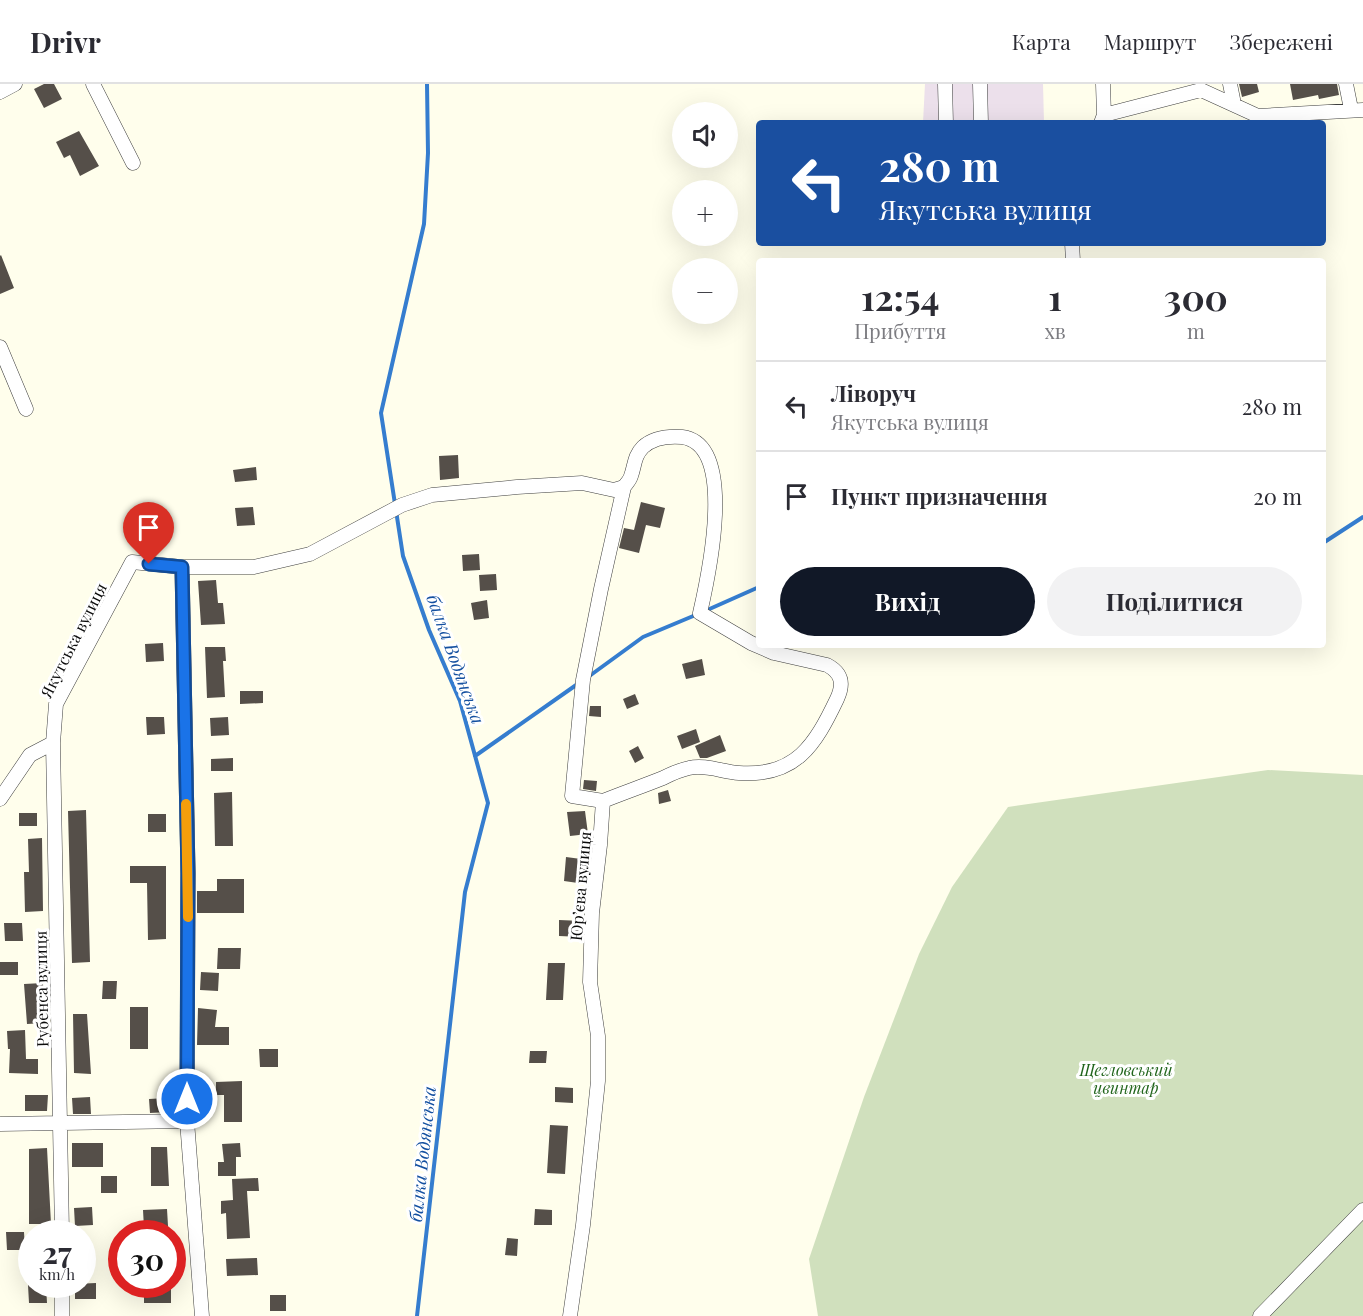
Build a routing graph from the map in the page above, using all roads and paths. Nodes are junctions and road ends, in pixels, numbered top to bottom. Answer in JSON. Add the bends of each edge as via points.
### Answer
{"nodes":[{"id":1,"x":15,"y":84,"type":"edge"},
{"id":2,"x":93,"y":84,"type":"edge"},
{"id":3,"x":945,"y":84,"type":"edge"},
{"id":4,"x":980,"y":84,"type":"edge"},
{"id":5,"x":1103,"y":84,"type":"edge"},
{"id":6,"x":1230,"y":84,"type":"edge"},
{"id":7,"x":1346,"y":84,"type":"edge"},
{"id":8,"x":0,"y":92,"type":"edge"},
{"id":9,"x":1234,"y":104,"type":"junction"},
{"id":10,"x":1357,"y":109,"type":"edge"},
{"id":11,"x":1102,"y":119,"type":"edge"},
{"id":12,"x":946,"y":120,"type":"edge"},
{"id":13,"x":981,"y":120,"type":"edge"},
{"id":14,"x":133,"y":163,"type":"dead end"},
{"id":15,"x":0,"y":346,"type":"edge"},
{"id":16,"x":26,"y":409,"type":"dead end"},
{"id":17,"x":624,"y":487,"type":"junction"},
{"id":18,"x":182,"y":567,"type":"junction"},
{"id":19,"x":756,"y":645,"type":"edge"},
{"id":20,"x":762,"y":648,"type":"edge"},
{"id":21,"x":53,"y":743,"type":"junction"},
{"id":22,"x":0,"y":799,"type":"edge"},
{"id":23,"x":603,"y":801,"type":"junction"},
{"id":24,"x":187,"y":1121,"type":"junction"},
{"id":25,"x":0,"y":1124,"type":"edge"},
{"id":26,"x":61,"y":1124,"type":"junction"},
{"id":27,"x":1363,"y":1210,"type":"edge"},
{"id":28,"x":62,"y":1220,"type":"edge"},
{"id":29,"x":62,"y":1298,"type":"edge"},
{"id":30,"x":62,"y":1316,"type":"edge"},
{"id":31,"x":202,"y":1316,"type":"edge"},
{"id":32,"x":570,"y":1316,"type":"edge"},
{"id":33,"x":1260,"y":1316,"type":"edge"}],
"edges":[{"from":1,"to":8,"type":"street"},
{"from":2,"to":14,"type":"street"},
{"from":3,"to":12,"type":"street"},
{"from":4,"to":13,"type":"street"},
{"from":5,"to":11,"type":"street"},
{"from":6,"to":9,"type":"street"},
{"from":7,"to":10,"type":"street"},
{"from":9,"to":10,"type":"street","via":[[1258,116]]},
{"from":9,"to":11,"type":"street","via":[[1201,90]]},
{"from":15,"to":16,"type":"street"},
{"from":17,"to":18,"type":"street","via":[[614,490],[582,483],[432,495],[402,506],[310,554],[254,567]]},
{"from":17,"to":19,"type":"street","via":[[631,477],[634,459],[644,446],[669,436],[698,444],[706,455],[715,491],[710,570],[700,613]]},
{"from":17,"to":23,"type":"street","via":[[583,680],[572,796]]},
{"from":18,"to":21,"type":"street","name":"Якутська вулиця","via":[[132,562],[56,704]]},
{"from":18,"to":24,"type":"street","via":[[188,873]]},
{"from":20,"to":23,"type":"street","via":[[827,665],[840,676],[839,696],[811,746],[789,764],[767,771],[738,773],[690,767]]},
{"from":21,"to":22,"type":"street","via":[[30,755]]},
{"from":21,"to":26,"type":"street","name":"Рубенса вулиця"},
{"from":23,"to":32,"type":"street","name":"Юр’єва вулиця","via":[[590,982],[598,1036],[598,1081]]},
{"from":24,"to":26,"type":"street"},
{"from":24,"to":31,"type":"street"},
{"from":25,"to":26,"type":"street"},
{"from":26,"to":28,"type":"street","name":"Рубенса вулиця"},
{"from":27,"to":33,"type":"street"},
{"from":29,"to":30,"type":"street"}]}
